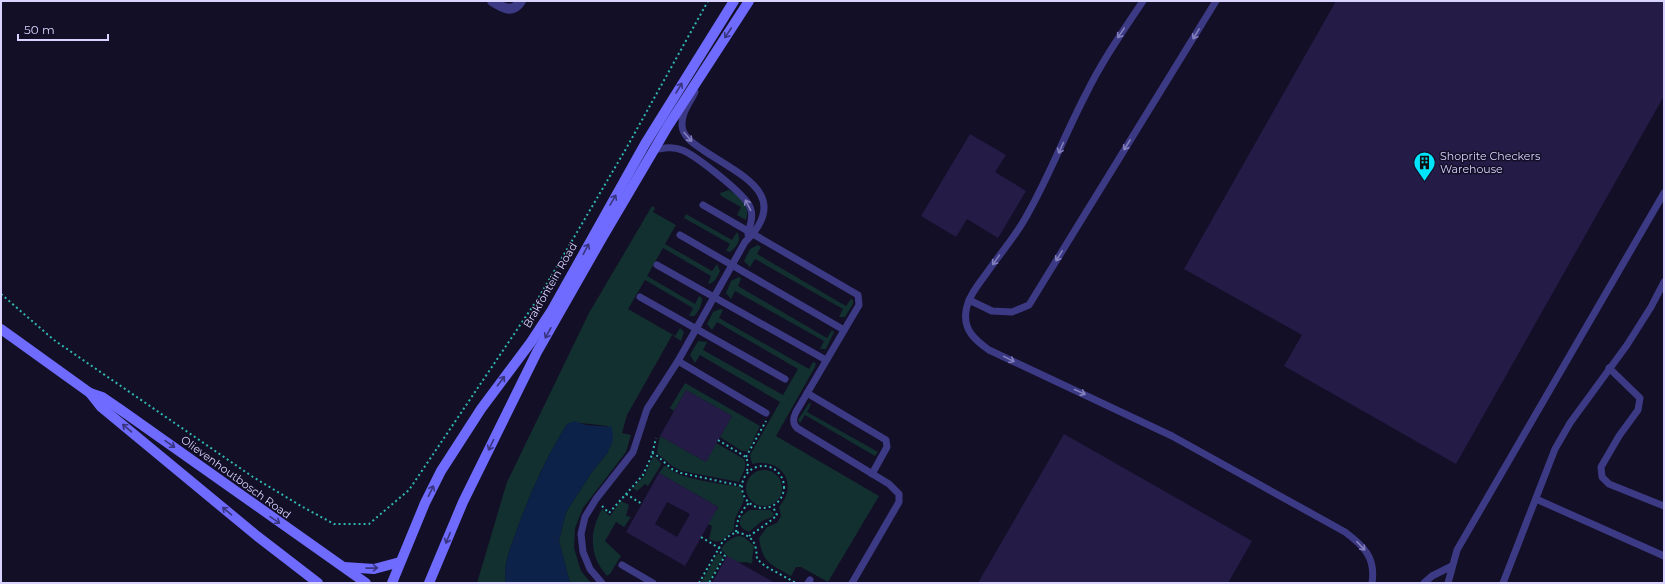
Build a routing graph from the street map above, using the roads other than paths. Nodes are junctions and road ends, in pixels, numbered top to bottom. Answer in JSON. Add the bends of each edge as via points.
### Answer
{"nodes":[{"id":1,"x":492,"y":1,"type":"edge"},
{"id":2,"x":522,"y":1,"type":"edge"},
{"id":3,"x":734,"y":1,"type":"edge"},
{"id":4,"x":749,"y":1,"type":"edge"},
{"id":5,"x":1143,"y":1,"type":"edge"},
{"id":6,"x":1216,"y":1,"type":"edge"},
{"id":7,"x":700,"y":75,"type":"junction"},
{"id":8,"x":654,"y":150,"type":"junction"},
{"id":9,"x":1664,"y":193,"type":"edge"},
{"id":10,"x":703,"y":205,"type":"dead end"},
{"id":11,"x":752,"y":232,"type":"junction"},
{"id":12,"x":680,"y":235,"type":"dead end"},
{"id":13,"x":732,"y":264,"type":"junction"},
{"id":14,"x":658,"y":265,"type":"dead end"},
{"id":15,"x":1664,"y":282,"type":"edge"},
{"id":16,"x":640,"y":297,"type":"dead end"},
{"id":17,"x":714,"y":297,"type":"junction"},
{"id":18,"x":969,"y":300,"type":"junction"},
{"id":19,"x":1,"y":329,"type":"edge"},
{"id":20,"x":696,"y":330,"type":"junction"},
{"id":21,"x":844,"y":330,"type":"junction"},
{"id":22,"x":826,"y":360,"type":"junction"},
{"id":23,"x":678,"y":361,"type":"junction"},
{"id":24,"x":1609,"y":368,"type":"junction"},
{"id":25,"x":785,"y":379,"type":"dead end"},
{"id":26,"x":90,"y":393,"type":"junction"},
{"id":27,"x":807,"y":393,"type":"junction"},
{"id":28,"x":766,"y":413,"type":"road end"},
{"id":29,"x":872,"y":474,"type":"junction"},
{"id":30,"x":1536,"y":499,"type":"junction"},
{"id":31,"x":1664,"y":506,"type":"edge"},
{"id":32,"x":1664,"y":556,"type":"edge"},
{"id":33,"x":400,"y":562,"type":"junction"},
{"id":34,"x":622,"y":565,"type":"dead end"},
{"id":35,"x":342,"y":566,"type":"junction"},
{"id":36,"x":1452,"y":566,"type":"junction"},
{"id":37,"x":650,"y":582,"type":"edge"},
{"id":38,"x":318,"y":583,"type":"edge"},
{"id":39,"x":366,"y":583,"type":"edge"},
{"id":40,"x":392,"y":583,"type":"edge"},
{"id":41,"x":429,"y":583,"type":"edge"},
{"id":42,"x":602,"y":583,"type":"edge"},
{"id":43,"x":852,"y":583,"type":"edge"},
{"id":44,"x":1372,"y":583,"type":"edge"},
{"id":45,"x":1424,"y":583,"type":"edge"},
{"id":46,"x":1448,"y":583,"type":"edge"},
{"id":47,"x":1503,"y":583,"type":"edge"}],
"edges":[{"from":1,"to":2,"type":"street","via":[[508,10],[515,8]]},
{"from":33,"to":3,"type":"street","name":"Brakfontein Road","one_way":true,"via":[[425,503],[452,454],[552,310],[644,144]]},
{"from":4,"to":7,"type":"street","name":"Brakfontein Road","one_way":true},
{"from":5,"to":18,"type":"lane","one_way":true,"via":[[1111,48],[1086,93],[1026,218]]},
{"from":6,"to":18,"type":"lane","one_way":true,"via":[[1029,305],[1012,312],[992,311]]},
{"from":7,"to":8,"type":"street","name":"Brakfontein Road"},
{"from":7,"to":11,"type":"lane","one_way":true,"via":[[682,120],[683,132],[696,145],[760,191],[765,209],[763,218]]},
{"from":11,"to":8,"type":"lane","one_way":true,"via":[[752,212],[742,195],[687,152],[674,148]]},
{"from":8,"to":41,"type":"street","name":"Brakfontein Road","one_way":true,"via":[[537,352],[463,502]]},
{"from":9,"to":36,"type":"lane","via":[[1461,543]]},
{"from":10,"to":11,"type":"lane"},
{"from":11,"to":13,"type":"lane"},
{"from":11,"to":21,"type":"lane","via":[[858,295],[859,305]]},
{"from":12,"to":13,"type":"lane"},
{"from":13,"to":17,"type":"lane"},
{"from":13,"to":21,"type":"lane"},
{"from":14,"to":17,"type":"lane"},
{"from":15,"to":24,"type":"lane","via":[[1627,345]]},
{"from":16,"to":20,"type":"lane"},
{"from":17,"to":20,"type":"lane"},
{"from":17,"to":22,"type":"lane"},
{"from":18,"to":44,"type":"lane","one_way":true,"via":[[966,311],[968,332],[989,350],[1172,436],[1330,523],[1354,538],[1367,552],[1373,566]]},
{"from":19,"to":26,"type":"street","name":"Olievenhoutbosch Road"},
{"from":20,"to":23,"type":"lane"},
{"from":20,"to":25,"type":"lane"},
{"from":21,"to":22,"type":"lane"},
{"from":22,"to":27,"type":"lane"},
{"from":23,"to":28,"type":"lane"},
{"from":23,"to":42,"type":"lane","via":[[647,409],[633,452],[592,505],[583,523],[583,552],[590,569]]},
{"from":24,"to":30,"type":"lane","via":[[1555,449]]},
{"from":24,"to":31,"type":"lane","via":[[1640,398],[1638,410],[1601,467],[1602,477],[1609,484]]},
{"from":26,"to":35,"type":"street","name":"Olievenhoutbosch Road","one_way":true,"via":[[102,397],[121,410]]},
{"from":38,"to":26,"type":"street","name":"Olievenhoutbosch Road","one_way":true,"via":[[101,407]]},
{"from":27,"to":29,"type":"lane","via":[[794,417],[795,426]]},
{"from":27,"to":29,"type":"lane","via":[[886,440],[887,447]]},
{"from":29,"to":43,"type":"lane","via":[[894,487],[900,498]]},
{"from":30,"to":32,"type":"lane"},
{"from":30,"to":47,"type":"lane"},
{"from":35,"to":33,"type":"street","one_way":true,"via":[[374,569]]},
{"from":33,"to":40,"type":"street","name":"Brakfontein Road"},
{"from":34,"to":37,"type":"lane"},
{"from":35,"to":39,"type":"street","name":"Olievenhoutbosch Road"},
{"from":36,"to":45,"type":"lane"},
{"from":36,"to":46,"type":"lane"}]}
